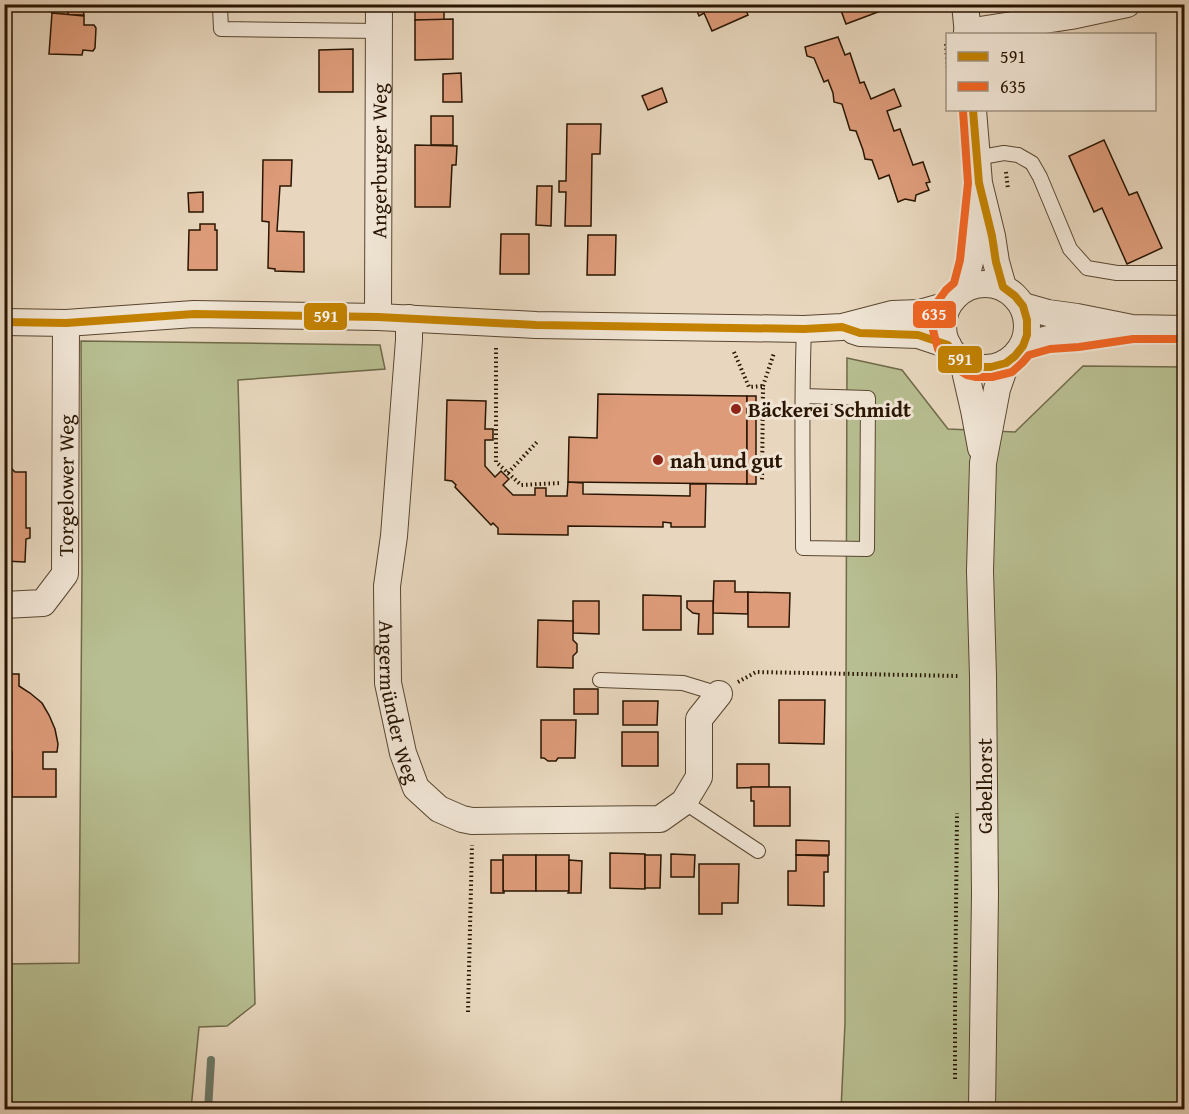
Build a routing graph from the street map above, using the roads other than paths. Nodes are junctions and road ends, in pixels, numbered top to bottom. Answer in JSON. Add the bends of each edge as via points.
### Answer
{"nodes":[{"id":1,"x":379,"y":4,"type":"edge"},
{"id":2,"x":965,"y":4,"type":"edge"},
{"id":3,"x":1127,"y":4,"type":"edge"},
{"id":4,"x":220,"y":7,"type":"dead end"},
{"id":5,"x":379,"y":31,"type":"junction"},
{"id":6,"x":968,"y":33,"type":"edge"},
{"id":7,"x":973,"y":111,"type":"edge"},
{"id":8,"x":976,"y":158,"type":"junction"},
{"id":9,"x":979,"y":183,"type":"junction"},
{"id":10,"x":1185,"y":273,"type":"edge"},
{"id":11,"x":1003,"y":287,"type":"junction"},
{"id":12,"x":956,"y":297,"type":"junction"},
{"id":13,"x":1023,"y":306,"type":"junction"},
{"id":14,"x":378,"y":316,"type":"junction"},
{"id":15,"x":409,"y":318,"type":"junction"},
{"id":16,"x":4,"y":322,"type":"edge"},
{"id":17,"x":66,"y":323,"type":"junction"},
{"id":18,"x":842,"y":327,"type":"junction"},
{"id":19,"x":1132,"y":328,"type":"junction"},
{"id":20,"x":804,"y":329,"type":"junction"},
{"id":21,"x":1185,"y":329,"type":"edge"},
{"id":22,"x":956,"y":354,"type":"junction"},
{"id":23,"x":1014,"y":354,"type":"junction"},
{"id":24,"x":803,"y":396,"type":"junction"},
{"id":25,"x":983,"y":463,"type":"junction"},
{"id":26,"x":4,"y":605,"type":"edge"},
{"id":27,"x":600,"y":680,"type":"dead end"},
{"id":28,"x":719,"y":694,"type":"joint"},
{"id":29,"x":684,"y":802,"type":"junction"},
{"id":30,"x":758,"y":851,"type":"dead end"},
{"id":31,"x":982,"y":1110,"type":"edge"}],
"edges":[{"from":1,"to":5,"type":"street","name":"Angerburger Weg"},
{"from":2,"to":6,"type":"street"},
{"from":3,"to":6,"type":"street"},
{"from":4,"to":5,"type":"lane","via":[[221,29]]},
{"from":5,"to":14,"type":"street","name":"Angerburger Weg"},
{"from":7,"to":8,"type":"street"},
{"from":8,"to":9,"type":"street"},
{"from":8,"to":10,"type":"lane","via":[[1018,154],[1032,163],[1070,249],[1088,268],[1118,273]]},
{"from":9,"to":11,"type":"street"},
{"from":9,"to":12,"type":"street","via":[[970,262]]},
{"from":11,"to":12,"type":"street","via":[[979,284]]},
{"from":11,"to":13,"type":"street"},
{"from":12,"to":18,"type":"street","via":[[920,313],[892,314]]},
{"from":12,"to":22,"type":"street","via":[[944,318],[943,331]]},
{"from":13,"to":19,"type":"street"},
{"from":13,"to":23,"type":"street","via":[[1028,327]]},
{"from":14,"to":15,"type":"street"},
{"from":14,"to":17,"type":"street","via":[[194,314]]},
{"from":15,"to":20,"type":"street","via":[[536,325]]},
{"from":15,"to":29,"type":"street","name":"Angermünder Weg","via":[[387,586],[388,683],[416,788],[439,809],[472,821],[660,819]]},
{"from":16,"to":17,"type":"street"},
{"from":17,"to":26,"type":"street","name":"Torgelower Weg","via":[[65,574],[43,603]]},
{"from":18,"to":20,"type":"street"},
{"from":18,"to":22,"type":"street","via":[[860,333],[918,335]]},
{"from":19,"to":21,"type":"street"},
{"from":19,"to":23,"type":"street","via":[[1048,339]]},
{"from":20,"to":24,"type":"lane"},
{"from":22,"to":23,"type":"street","via":[[978,367],[991,368]]},
{"from":22,"to":25,"type":"street","name":"Gabelhorst","via":[[974,410]]},
{"from":23,"to":25,"type":"street","name":"Gabelhorst","via":[[997,389]]},
{"from":24,"to":24,"type":"lane","via":[[803,548],[867,549],[868,398]]},
{"from":25,"to":31,"type":"street","name":"Gabelhorst"},
{"from":27,"to":28,"type":"lane","via":[[683,683]]},
{"from":28,"to":29,"type":"street","name":"Angermünder Weg","via":[[699,719],[699,777]]},
{"from":29,"to":30,"type":"lane"}]}
